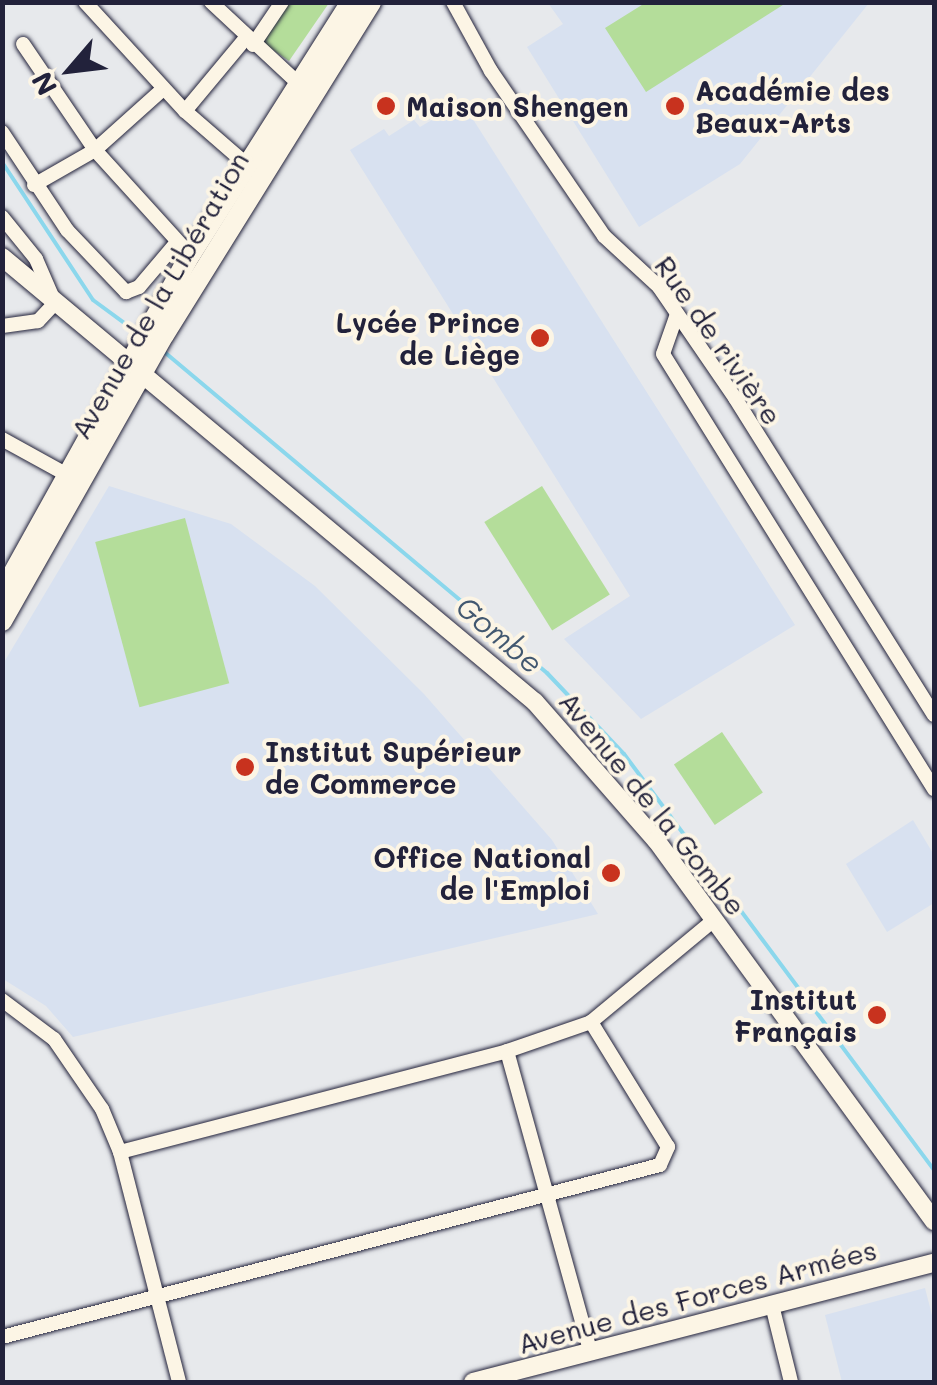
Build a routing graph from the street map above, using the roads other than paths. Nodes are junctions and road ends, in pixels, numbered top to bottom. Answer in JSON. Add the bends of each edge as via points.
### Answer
{"nodes":[{"id":1,"x":85,"y":2,"type":"edge"},
{"id":2,"x":210,"y":2,"type":"edge"},
{"id":3,"x":282,"y":2,"type":"edge"},
{"id":4,"x":351,"y":2,"type":"edge"},
{"id":5,"x":371,"y":2,"type":"edge"},
{"id":6,"x":453,"y":2,"type":"edge"},
{"id":7,"x":249,"y":42,"type":"junction"},
{"id":8,"x":23,"y":44,"type":"dead end"},
{"id":9,"x":298,"y":83,"type":"junction"},
{"id":10,"x":164,"y":89,"type":"junction"},
{"id":11,"x":185,"y":111,"type":"junction"},
{"id":12,"x":2,"y":132,"type":"edge"},
{"id":13,"x":95,"y":150,"type":"junction"},
{"id":14,"x":246,"y":164,"type":"junction"},
{"id":15,"x":34,"y":184,"type":"junction"},
{"id":16,"x":2,"y":216,"type":"edge"},
{"id":17,"x":184,"y":248,"type":"junction"},
{"id":18,"x":2,"y":257,"type":"edge"},
{"id":19,"x":56,"y":303,"type":"junction"},
{"id":20,"x":677,"y":314,"type":"junction"},
{"id":21,"x":2,"y":326,"type":"edge"},
{"id":22,"x":159,"y":328,"type":"junction"},
{"id":23,"x":141,"y":360,"type":"junction"},
{"id":24,"x":2,"y":439,"type":"edge"},
{"id":25,"x":69,"y":476,"type":"junction"},
{"id":26,"x":2,"y":593,"type":"edge"},
{"id":27,"x":2,"y":621,"type":"edge"},
{"id":28,"x":934,"y":715,"type":"edge"},
{"id":29,"x":934,"y":790,"type":"edge"},
{"id":30,"x":714,"y":920,"type":"junction"},
{"id":31,"x":2,"y":1000,"type":"edge"},
{"id":32,"x":591,"y":1022,"type":"junction"},
{"id":33,"x":507,"y":1051,"type":"junction"},
{"id":34,"x":120,"y":1152,"type":"junction"},
{"id":35,"x":548,"y":1196,"type":"junction"},
{"id":36,"x":934,"y":1221,"type":"edge"},
{"id":37,"x":934,"y":1262,"type":"edge"},
{"id":38,"x":159,"y":1296,"type":"junction"},
{"id":39,"x":772,"y":1305,"type":"junction"},
{"id":40,"x":2,"y":1337,"type":"edge"},
{"id":41,"x":590,"y":1350,"type":"junction"},
{"id":42,"x":179,"y":1382,"type":"edge"},
{"id":43,"x":473,"y":1382,"type":"edge"},
{"id":44,"x":791,"y":1382,"type":"edge"}],
"edges":[{"from":1,"to":10,"type":"street"},
{"from":2,"to":7,"type":"street"},
{"from":3,"to":7,"type":"street"},
{"from":4,"to":9,"type":"main road","name":"Avenue de la Libération"},
{"from":5,"to":22,"type":"main road","name":"Avenue de la Libération"},
{"from":6,"to":20,"type":"street","name":"Rue de rivière","via":[[491,71],[604,236]]},
{"from":7,"to":9,"type":"street"},
{"from":7,"to":11,"type":"street"},
{"from":8,"to":13,"type":"street"},
{"from":9,"to":14,"type":"main road","name":"Avenue de la Libération"},
{"from":10,"to":11,"type":"street"},
{"from":10,"to":13,"type":"street"},
{"from":11,"to":14,"type":"street"},
{"from":12,"to":15,"type":"street"},
{"from":13,"to":15,"type":"street"},
{"from":13,"to":17,"type":"street"},
{"from":14,"to":17,"type":"main road","name":"Avenue de la Libération"},
{"from":15,"to":17,"type":"street","via":[[126,292]]},
{"from":16,"to":19,"type":"street","via":[[44,272]]},
{"from":17,"to":22,"type":"main road","name":"Avenue de la Libération"},
{"from":18,"to":19,"type":"street","name":"Avenue de la Gombe"},
{"from":19,"to":21,"type":"street","via":[[38,321]]},
{"from":19,"to":23,"type":"street","name":"Avenue de la Gombe"},
{"from":20,"to":28,"type":"street","name":"Rue de rivière"},
{"from":20,"to":29,"type":"street","via":[[663,354]]},
{"from":22,"to":23,"type":"main road","name":"Avenue de la Libération"},
{"from":23,"to":25,"type":"main road","name":"Avenue de la Libération"},
{"from":23,"to":27,"type":"main road","name":"Avenue de la Libération"},
{"from":23,"to":30,"type":"street","name":"Avenue de la Gombe","via":[[536,702],[595,765]]},
{"from":24,"to":25,"type":"street"},
{"from":25,"to":26,"type":"main road","name":"Avenue de la Libération"},
{"from":30,"to":32,"type":"street"},
{"from":30,"to":36,"type":"street","name":"Avenue de la Gombe"},
{"from":31,"to":34,"type":"street","via":[[54,1039],[84,1076]]},
{"from":32,"to":33,"type":"street"},
{"from":32,"to":35,"type":"street","via":[[668,1156],[652,1168]]},
{"from":33,"to":34,"type":"street"},
{"from":33,"to":35,"type":"street"},
{"from":34,"to":38,"type":"street"},
{"from":35,"to":38,"type":"street"},
{"from":35,"to":41,"type":"street"},
{"from":37,"to":39,"type":"street","name":"Avenue des Forces Armées"},
{"from":38,"to":40,"type":"street"},
{"from":38,"to":42,"type":"street"},
{"from":39,"to":41,"type":"street","name":"Avenue des Forces Armées"},
{"from":39,"to":44,"type":"street"},
{"from":41,"to":43,"type":"street","name":"Avenue des Forces Armées"}]}
